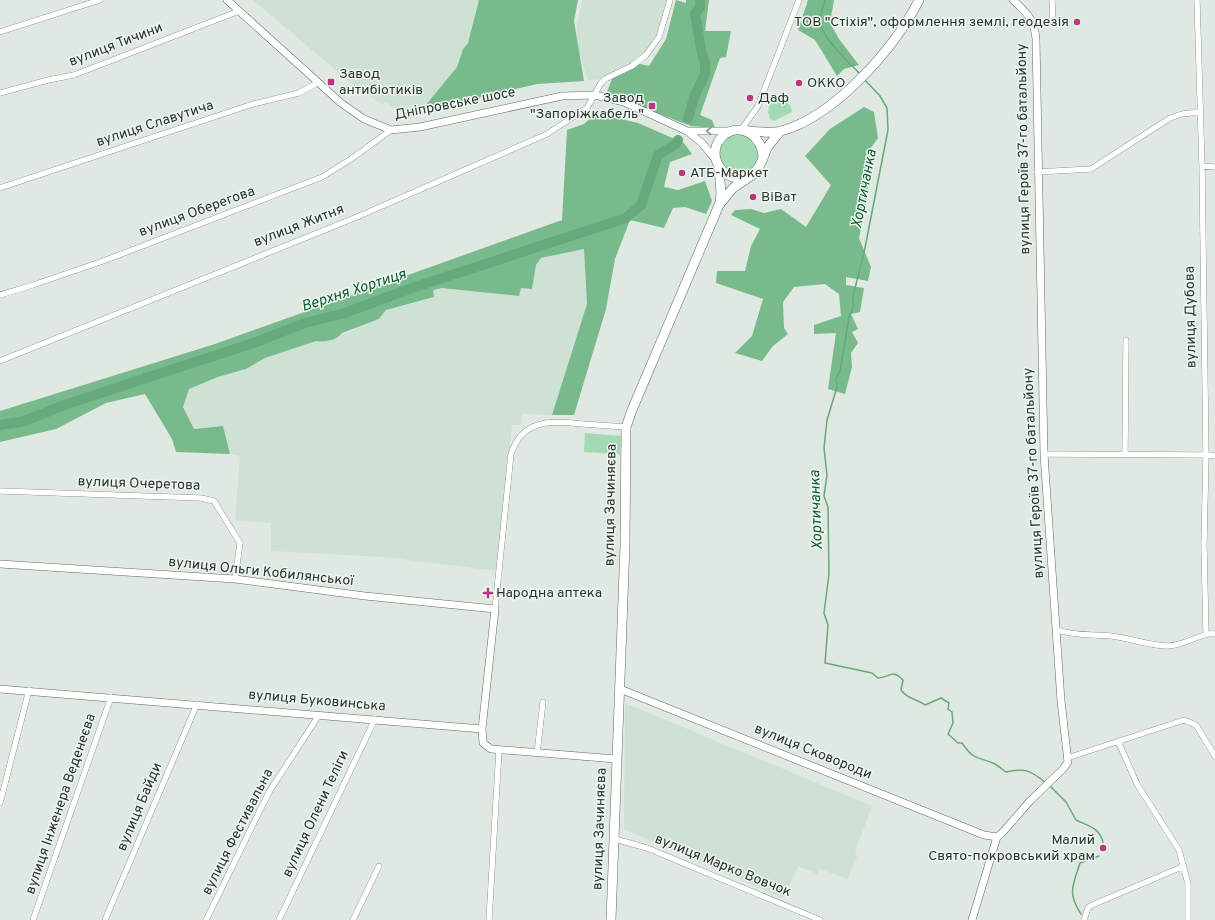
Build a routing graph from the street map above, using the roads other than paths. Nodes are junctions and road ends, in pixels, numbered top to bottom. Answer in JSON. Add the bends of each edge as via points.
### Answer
{"nodes":[{"id":1,"x":96,"y":0,"type":"edge"},
{"id":2,"x":227,"y":0,"type":"edge"},
{"id":3,"x":670,"y":0,"type":"edge"},
{"id":4,"x":799,"y":0,"type":"edge"},
{"id":5,"x":919,"y":0,"type":"edge"},
{"id":6,"x":1014,"y":0,"type":"edge"},
{"id":7,"x":1052,"y":0,"type":"edge"},
{"id":8,"x":1197,"y":0,"type":"edge"},
{"id":9,"x":239,"y":11,"type":"junction"},
{"id":10,"x":1053,"y":23,"type":"dead end"},
{"id":11,"x":0,"y":27,"type":"edge"},
{"id":12,"x":7,"y":30,"type":"junction"},
{"id":13,"x":0,"y":32,"type":"edge"},
{"id":14,"x":317,"y":82,"type":"junction"},
{"id":15,"x":0,"y":93,"type":"edge"},
{"id":16,"x":595,"y":95,"type":"junction"},
{"id":17,"x":1200,"y":112,"type":"junction"},
{"id":18,"x":391,"y":130,"type":"junction"},
{"id":19,"x":741,"y":130,"type":"junction"},
{"id":20,"x":687,"y":131,"type":"junction"},
{"id":21,"x":731,"y":131,"type":"junction"},
{"id":22,"x":780,"y":131,"type":"junction"},
{"id":23,"x":763,"y":159,"type":"junction"},
{"id":24,"x":717,"y":164,"type":"junction"},
{"id":25,"x":1202,"y":166,"type":"junction"},
{"id":26,"x":1215,"y":167,"type":"edge"},
{"id":27,"x":1037,"y":172,"type":"junction"},
{"id":28,"x":752,"y":175,"type":"junction"},
{"id":29,"x":0,"y":188,"type":"edge"},
{"id":30,"x":720,"y":205,"type":"junction"},
{"id":31,"x":0,"y":295,"type":"edge"},
{"id":32,"x":1126,"y":340,"type":"dead end"},
{"id":33,"x":0,"y":361,"type":"edge"},
{"id":34,"x":626,"y":427,"type":"junction"},
{"id":35,"x":1044,"y":454,"type":"junction"},
{"id":36,"x":1126,"y":454,"type":"junction"},
{"id":37,"x":1206,"y":455,"type":"junction"},
{"id":38,"x":1215,"y":456,"type":"edge"},
{"id":39,"x":0,"y":491,"type":"edge"},
{"id":40,"x":0,"y":564,"type":"edge"},
{"id":41,"x":234,"y":579,"type":"junction"},
{"id":42,"x":495,"y":609,"type":"junction"},
{"id":43,"x":1057,"y":630,"type":"junction"},
{"id":44,"x":1206,"y":634,"type":"junction"},
{"id":45,"x":1215,"y":634,"type":"edge"},
{"id":46,"x":0,"y":689,"type":"edge"},
{"id":47,"x":620,"y":689,"type":"junction"},
{"id":48,"x":29,"y":690,"type":"junction"},
{"id":49,"x":111,"y":697,"type":"junction"},
{"id":50,"x":543,"y":702,"type":"dead end"},
{"id":51,"x":197,"y":704,"type":"junction"},
{"id":52,"x":319,"y":715,"type":"junction"},
{"id":53,"x":375,"y":719,"type":"junction"},
{"id":54,"x":482,"y":729,"type":"junction"},
{"id":55,"x":1118,"y":741,"type":"junction"},
{"id":56,"x":499,"y":750,"type":"junction"},
{"id":57,"x":537,"y":752,"type":"junction"},
{"id":58,"x":1215,"y":756,"type":"edge"},
{"id":59,"x":1067,"y":758,"type":"junction"},
{"id":60,"x":616,"y":759,"type":"junction"},
{"id":61,"x":0,"y":803,"type":"edge"},
{"id":62,"x":997,"y":837,"type":"junction"},
{"id":63,"x":615,"y":839,"type":"junction"},
{"id":64,"x":380,"y":866,"type":"dead end"},
{"id":65,"x":1184,"y":866,"type":"junction"},
{"id":66,"x":33,"y":920,"type":"edge"},
{"id":67,"x":105,"y":920,"type":"edge"},
{"id":68,"x":206,"y":920,"type":"edge"},
{"id":69,"x":279,"y":920,"type":"edge"},
{"id":70,"x":353,"y":920,"type":"edge"},
{"id":71,"x":489,"y":920,"type":"edge"},
{"id":72,"x":611,"y":920,"type":"edge"},
{"id":73,"x":820,"y":920,"type":"edge"},
{"id":74,"x":972,"y":920,"type":"edge"},
{"id":75,"x":1084,"y":920,"type":"edge"},
{"id":76,"x":1188,"y":920,"type":"edge"}],
"edges":[{"from":1,"to":12,"type":"street"},
{"from":2,"to":9,"type":"street","name":"Дніпровське шосе"},
{"from":3,"to":16,"type":"street","name":"вулиця Житня","via":[[664,25],[652,48],[632,66],[605,79]]},
{"from":4,"to":19,"type":"street","via":[[758,106]]},
{"from":5,"to":22,"type":"main road","via":[[894,41],[854,85],[821,111]]},
{"from":6,"to":27,"type":"street","name":"вулиця Героїв 37-го батальйону","via":[[1030,16],[1034,24]]},
{"from":7,"to":10,"type":"street"},
{"from":8,"to":17,"type":"street","name":"вулиця Дубова"},
{"from":9,"to":14,"type":"street","name":"Дніпровське шосе"},
{"from":9,"to":15,"type":"street","name":"вулиця Тичини","via":[[74,75]]},
{"from":11,"to":12,"type":"street"},
{"from":12,"to":13,"type":"street"},
{"from":14,"to":18,"type":"street","name":"Дніпровське шосе","via":[[351,111]]},
{"from":14,"to":29,"type":"street","name":"вулиця Славутича","via":[[299,93],[253,104]]},
{"from":16,"to":18,"type":"street","name":"Дніпровське шосе","via":[[562,96],[420,127]]},
{"from":16,"to":20,"type":"street","name":"Дніпровське шосе","via":[[624,102]]},
{"from":16,"to":33,"type":"street","name":"вулиця Житня","via":[[584,111],[529,143],[357,217]]},
{"from":17,"to":25,"type":"street","name":"вулиця Дубова"},
{"from":17,"to":27,"type":"street","via":[[1170,118],[1091,169]]},
{"from":18,"to":31,"type":"street","name":"вулиця Оберегова","via":[[322,177],[165,235],[106,260]]},
{"from":19,"to":21,"type":"main road"},
{"from":19,"to":22,"type":"main road"},
{"from":19,"to":23,"type":"main road","via":[[751,133],[758,140]]},
{"from":21,"to":20,"type":"street","one_way":true},
{"from":20,"to":24,"type":"street","name":"Дніпровське шосе","via":[[702,143]]},
{"from":21,"to":24,"type":"main road","via":[[723,136],[717,145]]},
{"from":22,"to":23,"type":"main road"},
{"from":23,"to":28,"type":"main road"},
{"from":24,"to":28,"type":"main road","via":[[731,177],[742,178]]},
{"from":24,"to":30,"type":"main road"},
{"from":25,"to":26,"type":"street"},
{"from":25,"to":37,"type":"street","name":"вулиця Дубова"},
{"from":27,"to":35,"type":"street","name":"вулиця Героїв 37-го батальйону"},
{"from":28,"to":30,"type":"main road","via":[[733,188]]},
{"from":30,"to":34,"type":"main road","name":"вулиця Зачиняєва"},
{"from":32,"to":36,"type":"street"},
{"from":34,"to":42,"type":"street","via":[[556,421],[538,424],[521,436],[511,454]]},
{"from":34,"to":47,"type":"main road","name":"вулиця Зачиняєва"},
{"from":35,"to":36,"type":"street"},
{"from":35,"to":43,"type":"street","name":"вулиця Героїв 37-го батальйону"},
{"from":36,"to":37,"type":"street"},
{"from":37,"to":38,"type":"street"},
{"from":37,"to":44,"type":"street","name":"вулиця Дубова"},
{"from":39,"to":41,"type":"street","name":"вулиця Очеретова","via":[[201,498],[214,501],[240,543]]},
{"from":40,"to":41,"type":"street","name":"вулиця Ольги Кобилянської"},
{"from":41,"to":42,"type":"street","name":"вулиця Ольги Кобилянської"},
{"from":42,"to":54,"type":"street"},
{"from":43,"to":44,"type":"street","via":[[1082,636],[1111,636],[1168,646]]},
{"from":43,"to":59,"type":"street","name":"вулиця Героїв 37-го батальйону"},
{"from":44,"to":45,"type":"street"},
{"from":46,"to":48,"type":"street","name":"вулиця Буковинська"},
{"from":47,"to":60,"type":"main road","name":"вулиця Зачиняєва"},
{"from":47,"to":62,"type":"street","name":"вулиця Сковороди","via":[[984,835]]},
{"from":48,"to":49,"type":"street","name":"вулиця Буковинська"},
{"from":48,"to":61,"type":"street"},
{"from":49,"to":51,"type":"street","name":"вулиця Буковинська"},
{"from":49,"to":66,"type":"street","name":"вулиця Інженера Веденеєва"},
{"from":50,"to":57,"type":"street"},
{"from":51,"to":52,"type":"street","name":"вулиця Буковинська"},
{"from":51,"to":67,"type":"street","name":"вулиця Байди"},
{"from":52,"to":53,"type":"street","name":"вулиця Буковинська"},
{"from":52,"to":68,"type":"street","name":"вулиця Фестивальна","via":[[269,792]]},
{"from":53,"to":54,"type":"street","name":"вулиця Буковинська"},
{"from":53,"to":69,"type":"street","name":"вулиця Олени Теліги"},
{"from":54,"to":56,"type":"street","via":[[482,739],[486,746]]},
{"from":55,"to":58,"type":"street","via":[[1188,720],[1198,727]]},
{"from":55,"to":59,"type":"street"},
{"from":55,"to":65,"type":"street","via":[[1137,784],[1179,850]]},
{"from":56,"to":57,"type":"street"},
{"from":56,"to":71,"type":"street"},
{"from":57,"to":60,"type":"street"},
{"from":59,"to":62,"type":"street","via":[[1067,765]]},
{"from":60,"to":63,"type":"main road","name":"вулиця Зачиняєва"},
{"from":62,"to":74,"type":"street"},
{"from":63,"to":72,"type":"main road","name":"вулиця Зачиняєва"},
{"from":63,"to":73,"type":"street","name":"вулиця Марко Вовчок","via":[[647,848]]},
{"from":64,"to":70,"type":"street"},
{"from":65,"to":75,"type":"street","via":[[1092,905],[1088,908]]},
{"from":65,"to":76,"type":"street","via":[[1188,884]]}]}
